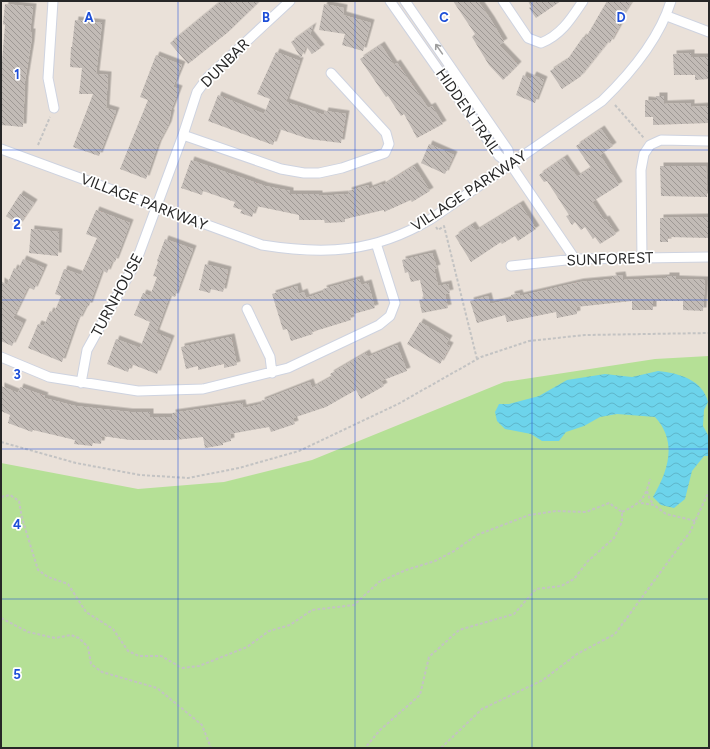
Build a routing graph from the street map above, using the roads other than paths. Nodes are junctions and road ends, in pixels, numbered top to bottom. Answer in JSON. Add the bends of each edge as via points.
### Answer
{"nodes":[{"id":1,"x":53,"y":1,"type":"edge"},
{"id":2,"x":390,"y":1,"type":"edge"},
{"id":3,"x":405,"y":1,"type":"edge"},
{"id":4,"x":503,"y":1,"type":"edge"},
{"id":5,"x":583,"y":1,"type":"edge"},
{"id":6,"x":671,"y":1,"type":"edge"},
{"id":7,"x":287,"y":2,"type":"edge"},
{"id":8,"x":667,"y":16,"type":"junction"},
{"id":9,"x":709,"y":32,"type":"edge"},
{"id":10,"x":331,"y":73,"type":"dead end"},
{"id":11,"x":54,"y":108,"type":"road end"},
{"id":12,"x":184,"y":135,"type":"junction"},
{"id":13,"x":709,"y":140,"type":"edge"},
{"id":14,"x":1,"y":148,"type":"edge"},
{"id":15,"x":511,"y":165,"type":"junction"},
{"id":16,"x":157,"y":207,"type":"junction"},
{"id":17,"x":376,"y":243,"type":"junction"},
{"id":18,"x":709,"y":257,"type":"edge"},
{"id":19,"x":642,"y":258,"type":"junction"},
{"id":20,"x":575,"y":259,"type":"junction"},
{"id":21,"x":510,"y":266,"type":"dead end"},
{"id":22,"x":247,"y":309,"type":"dead end"},
{"id":23,"x":1,"y":357,"type":"edge"},
{"id":24,"x":272,"y":373,"type":"junction"},
{"id":25,"x":81,"y":383,"type":"junction"}],
"edges":[{"from":1,"to":11,"type":"street","via":[[48,78]]},
{"from":2,"to":15,"type":"street","name":"HIDDEN TRAIL","via":[[499,156]]},
{"from":15,"to":3,"type":"street","one_way":true,"via":[[508,150]]},
{"from":4,"to":5,"type":"street","via":[[528,38],[541,43],[554,38],[570,21]]},
{"from":6,"to":8,"type":"street","name":"VILLAGE PARKWAY"},
{"from":7,"to":12,"type":"street","name":"DUNBAR","via":[[202,83]]},
{"from":8,"to":9,"type":"street"},
{"from":8,"to":15,"type":"street","name":"VILLAGE PARKWAY","via":[[639,62],[624,80],[602,101]]},
{"from":10,"to":12,"type":"street","via":[[386,133],[389,144],[385,153],[342,168],[304,173],[281,169]]},
{"from":12,"to":16,"type":"street","name":"DUNBAR"},
{"from":13,"to":19,"type":"street","via":[[661,140],[650,145],[644,154],[641,170]]},
{"from":14,"to":16,"type":"street","name":"VILLAGE PARKWAY"},
{"from":15,"to":17,"type":"street","name":"VILLAGE PARKWAY","via":[[431,220]]},
{"from":15,"to":20,"type":"street","name":"HIDDEN TRAIL"},
{"from":16,"to":17,"type":"street","name":"VILLAGE PARKWAY","via":[[262,245],[317,251],[357,249]]},
{"from":16,"to":25,"type":"street","name":"TURNHOUSE","via":[[136,262],[87,350]]},
{"from":17,"to":24,"type":"street","via":[[395,303],[390,316],[379,325]]},
{"from":18,"to":19,"type":"street","name":"SUNFOREST"},
{"from":19,"to":20,"type":"street","name":"SUNFOREST"},
{"from":20,"to":21,"type":"street","name":"SUNFOREST"},
{"from":22,"to":24,"type":"street","via":[[270,357]]},
{"from":23,"to":25,"type":"street","via":[[49,377]]},
{"from":24,"to":25,"type":"street","via":[[203,389],[138,391]]}]}
